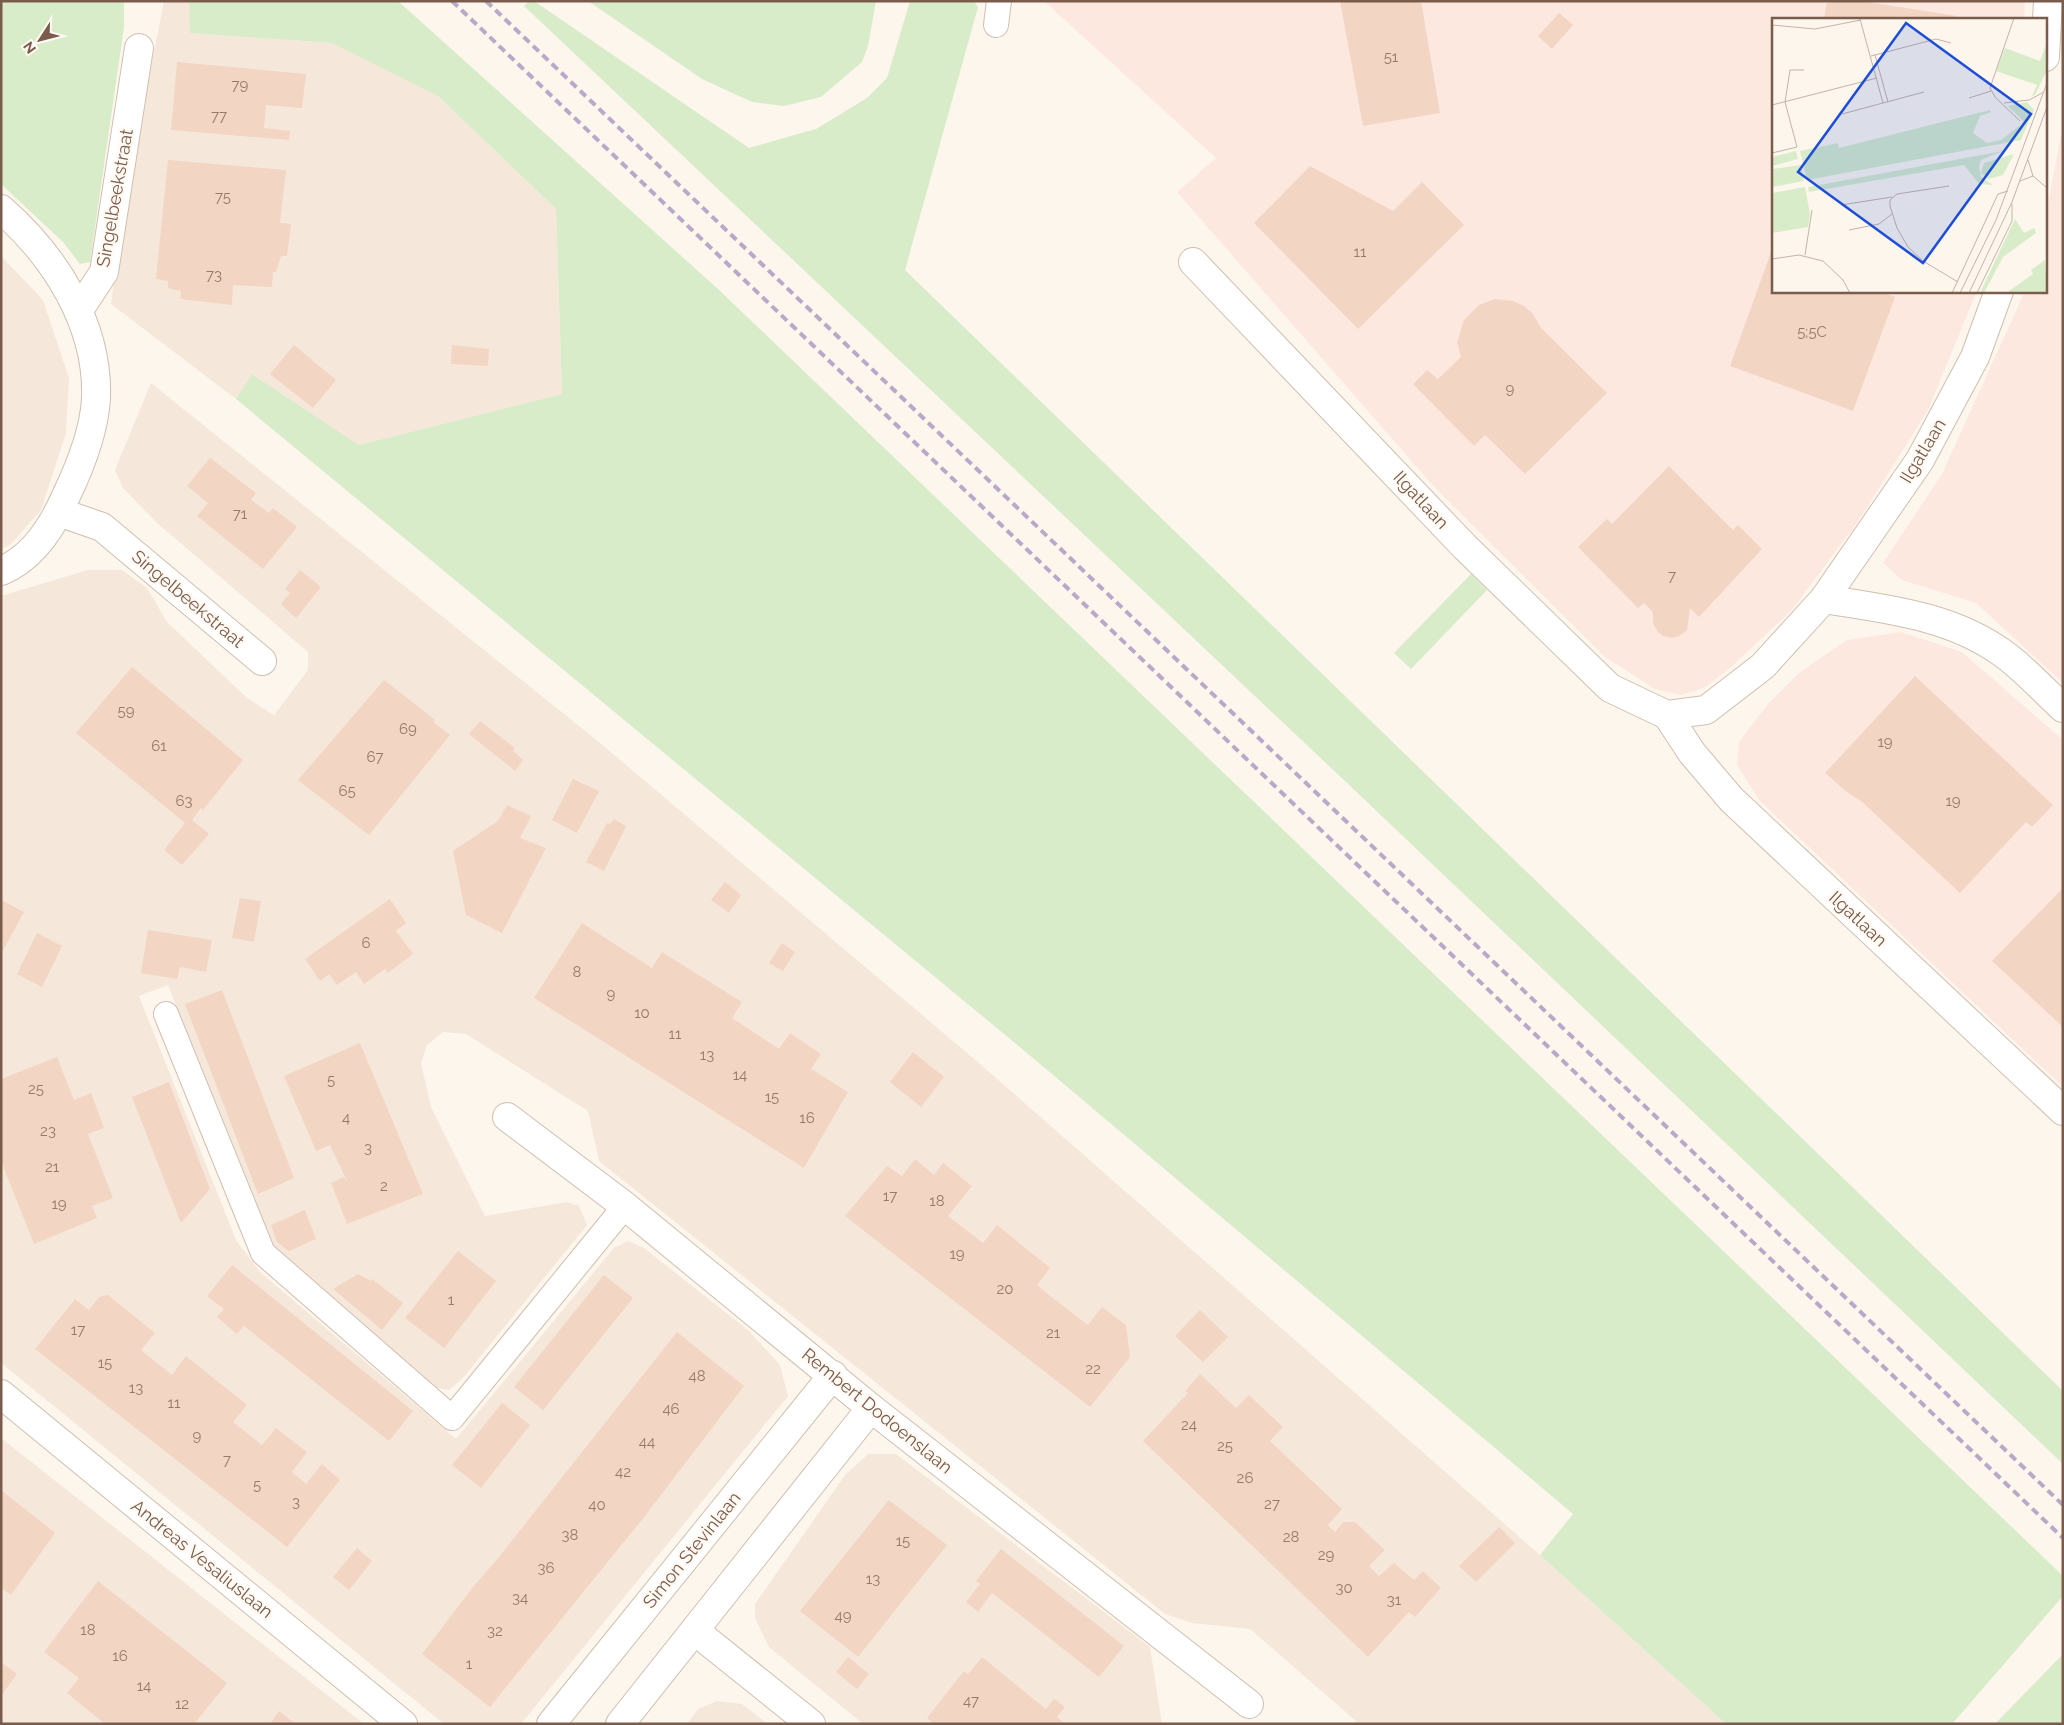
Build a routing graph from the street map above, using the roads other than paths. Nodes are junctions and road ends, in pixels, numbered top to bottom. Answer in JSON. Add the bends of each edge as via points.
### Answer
{"nodes":[{"id":1,"x":999,"y":1,"type":"edge"},
{"id":2,"x":2048,"y":1,"type":"edge"},
{"id":3,"x":996,"y":25,"type":"dead end"},
{"id":4,"x":2046,"y":38,"type":"edge"},
{"id":5,"x":139,"y":48,"type":"dead end"},
{"id":6,"x":1,"y":209,"type":"edge"},
{"id":7,"x":1193,"y":262,"type":"dead end"},
{"id":8,"x":1999,"y":292,"type":"edge"},
{"id":9,"x":79,"y":310,"type":"junction"},
{"id":10,"x":59,"y":512,"type":"junction"},
{"id":11,"x":1,"y":571,"type":"edge"},
{"id":12,"x":1824,"y":599,"type":"junction"},
{"id":13,"x":262,"y":661,"type":"dead end"},
{"id":14,"x":2063,"y":708,"type":"edge"},
{"id":15,"x":1667,"y":715,"type":"junction"},
{"id":16,"x":166,"y":1014,"type":"dead end"},
{"id":17,"x":2063,"y":1110,"type":"edge"},
{"id":18,"x":507,"y":1117,"type":"dead end"},
{"id":19,"x":625,"y":1206,"type":"junction"},
{"id":20,"x":833,"y":1375,"type":"junction"},
{"id":21,"x":1,"y":1394,"type":"edge"},
{"id":22,"x":871,"y":1408,"type":"junction"},
{"id":23,"x":695,"y":1631,"type":"junction"},
{"id":24,"x":1249,"y":1704,"type":"dead end"},
{"id":25,"x":403,"y":1724,"type":"edge"},
{"id":26,"x":551,"y":1724,"type":"edge"},
{"id":27,"x":620,"y":1724,"type":"edge"},
{"id":28,"x":811,"y":1724,"type":"edge"}],
"edges":[{"from":1,"to":3,"type":"lane"},
{"from":2,"to":4,"type":"street"},
{"from":5,"to":9,"type":"street","name":"Singelbeekstraat","via":[[104,272]]},
{"from":6,"to":9,"type":"street","via":[[21,226],[51,264]]},
{"from":7,"to":15,"type":"street","name":"Ilgatlaan","via":[[1465,547],[1610,688]]},
{"from":8,"to":12,"type":"street","name":"Ilgatlaan","via":[[1976,357],[1920,460]]},
{"from":9,"to":10,"type":"street","via":[[93,356],[96,400],[77,474]]},
{"from":10,"to":11,"type":"street","via":[[36,547]]},
{"from":10,"to":13,"type":"street","name":"Singelbeekstraat","via":[[102,527]]},
{"from":12,"to":14,"type":"street","via":[[1909,613],[1952,625],[2001,652]]},
{"from":12,"to":15,"type":"street","name":"Ilgatlaan","via":[[1763,666],[1706,710]]},
{"from":15,"to":17,"type":"street","name":"Ilgatlaan","via":[[1692,753],[1731,799]]},
{"from":16,"to":19,"type":"lane","via":[[263,1253],[452,1418]]},
{"from":18,"to":19,"type":"street","name":"Rembert Dodoenslaan"},
{"from":19,"to":20,"type":"street","name":"Rembert Dodoenslaan"},
{"from":20,"to":22,"type":"street","name":"Rembert Dodoenslaan"},
{"from":20,"to":26,"type":"street","name":"Simon Stevinlaan"},
{"from":21,"to":25,"type":"street","name":"Andreas Vesaliuslaan"},
{"from":22,"to":23,"type":"street"},
{"from":22,"to":24,"type":"street","name":"Rembert Dodoenslaan"},
{"from":23,"to":27,"type":"street"},
{"from":23,"to":28,"type":"street"}]}
